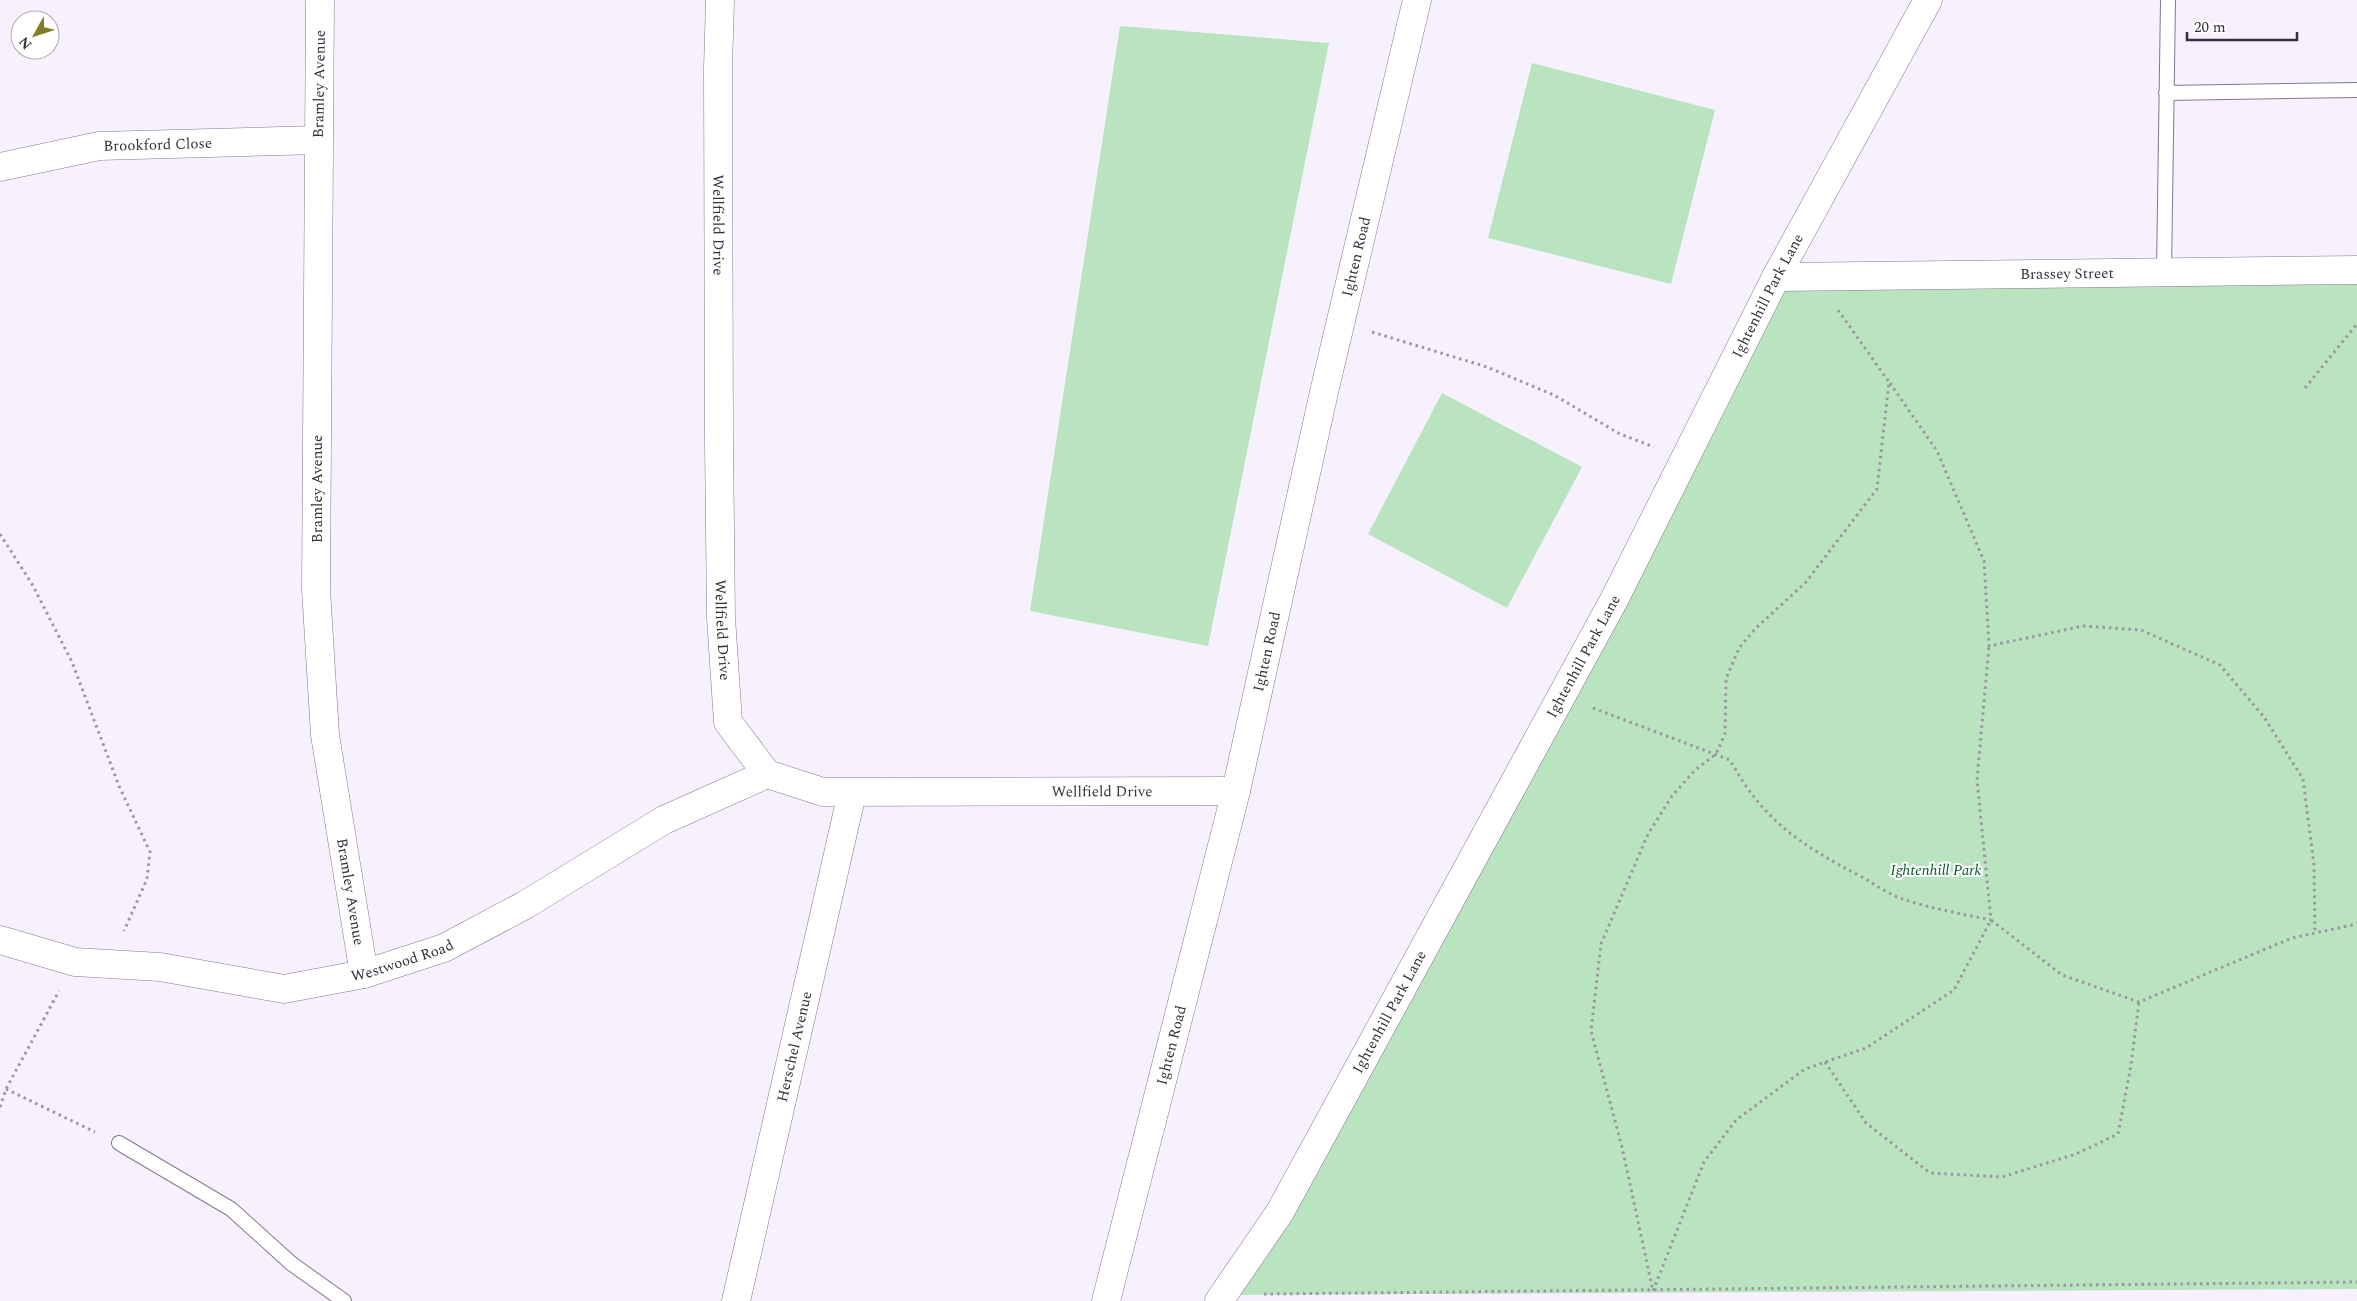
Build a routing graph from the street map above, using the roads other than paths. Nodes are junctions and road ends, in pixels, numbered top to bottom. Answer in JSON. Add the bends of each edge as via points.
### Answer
{"nodes":[{"id":1,"x":320,"y":0,"type":"edge"},
{"id":2,"x":720,"y":0,"type":"edge"},
{"id":3,"x":1416,"y":0,"type":"edge"},
{"id":4,"x":1928,"y":0,"type":"edge"},
{"id":5,"x":2168,"y":0,"type":"edge"},
{"id":6,"x":2357,"y":90,"type":"edge"},
{"id":7,"x":2166,"y":93,"type":"junction"},
{"id":8,"x":318,"y":140,"type":"junction"},
{"id":9,"x":0,"y":166,"type":"edge"},
{"id":10,"x":2357,"y":270,"type":"edge"},
{"id":11,"x":2164,"y":272,"type":"junction"},
{"id":12,"x":1776,"y":277,"type":"junction"},
{"id":13,"x":767,"y":774,"type":"junction"},
{"id":14,"x":1236,"y":791,"type":"junction"},
{"id":15,"x":852,"y":792,"type":"junction"},
{"id":16,"x":0,"y":940,"type":"edge"},
{"id":17,"x":364,"y":974,"type":"junction"},
{"id":18,"x":119,"y":1143,"type":"road end"},
{"id":19,"x":1221,"y":1298,"type":"edge"},
{"id":20,"x":344,"y":1301,"type":"edge"},
{"id":21,"x":736,"y":1301,"type":"edge"},
{"id":22,"x":1106,"y":1301,"type":"edge"}],
"edges":[{"from":1,"to":8,"type":"street","name":"Bramley Avenue"},
{"from":2,"to":13,"type":"street","name":"Wellfield Drive","via":[[721,618],[728,722]]},
{"from":3,"to":14,"type":"street","name":"Ighten Road"},
{"from":4,"to":12,"type":"street","name":"Ightenhill Park Lane"},
{"from":5,"to":7,"type":"lane"},
{"from":6,"to":7,"type":"lane"},
{"from":7,"to":11,"type":"lane"},
{"from":8,"to":9,"type":"street","name":"Brookford Close","via":[[99,146]]},
{"from":8,"to":17,"type":"street","name":"Bramley Avenue","via":[[316,589],[326,735]]},
{"from":10,"to":11,"type":"street","name":"Brassey Street"},
{"from":11,"to":12,"type":"street","name":"Brassey Street"},
{"from":12,"to":19,"type":"street","name":"Ightenhill Park Lane","via":[[1615,598],[1280,1212]]},
{"from":13,"to":15,"type":"street","name":"Wellfield Drive","via":[[823,792]]},
{"from":13,"to":17,"type":"street","name":"Westwood Road","via":[[664,820],[525,905],[444,948]]},
{"from":14,"to":15,"type":"street","name":"Wellfield Drive"},
{"from":14,"to":22,"type":"street","name":"Ighten Road"},
{"from":15,"to":21,"type":"street","name":"Herschel Avenue"},
{"from":16,"to":17,"type":"street","name":"Westwood Road","via":[[75,962],[160,967],[284,989]]},
{"from":18,"to":20,"type":"lane","via":[[230,1209],[292,1264]]}]}
